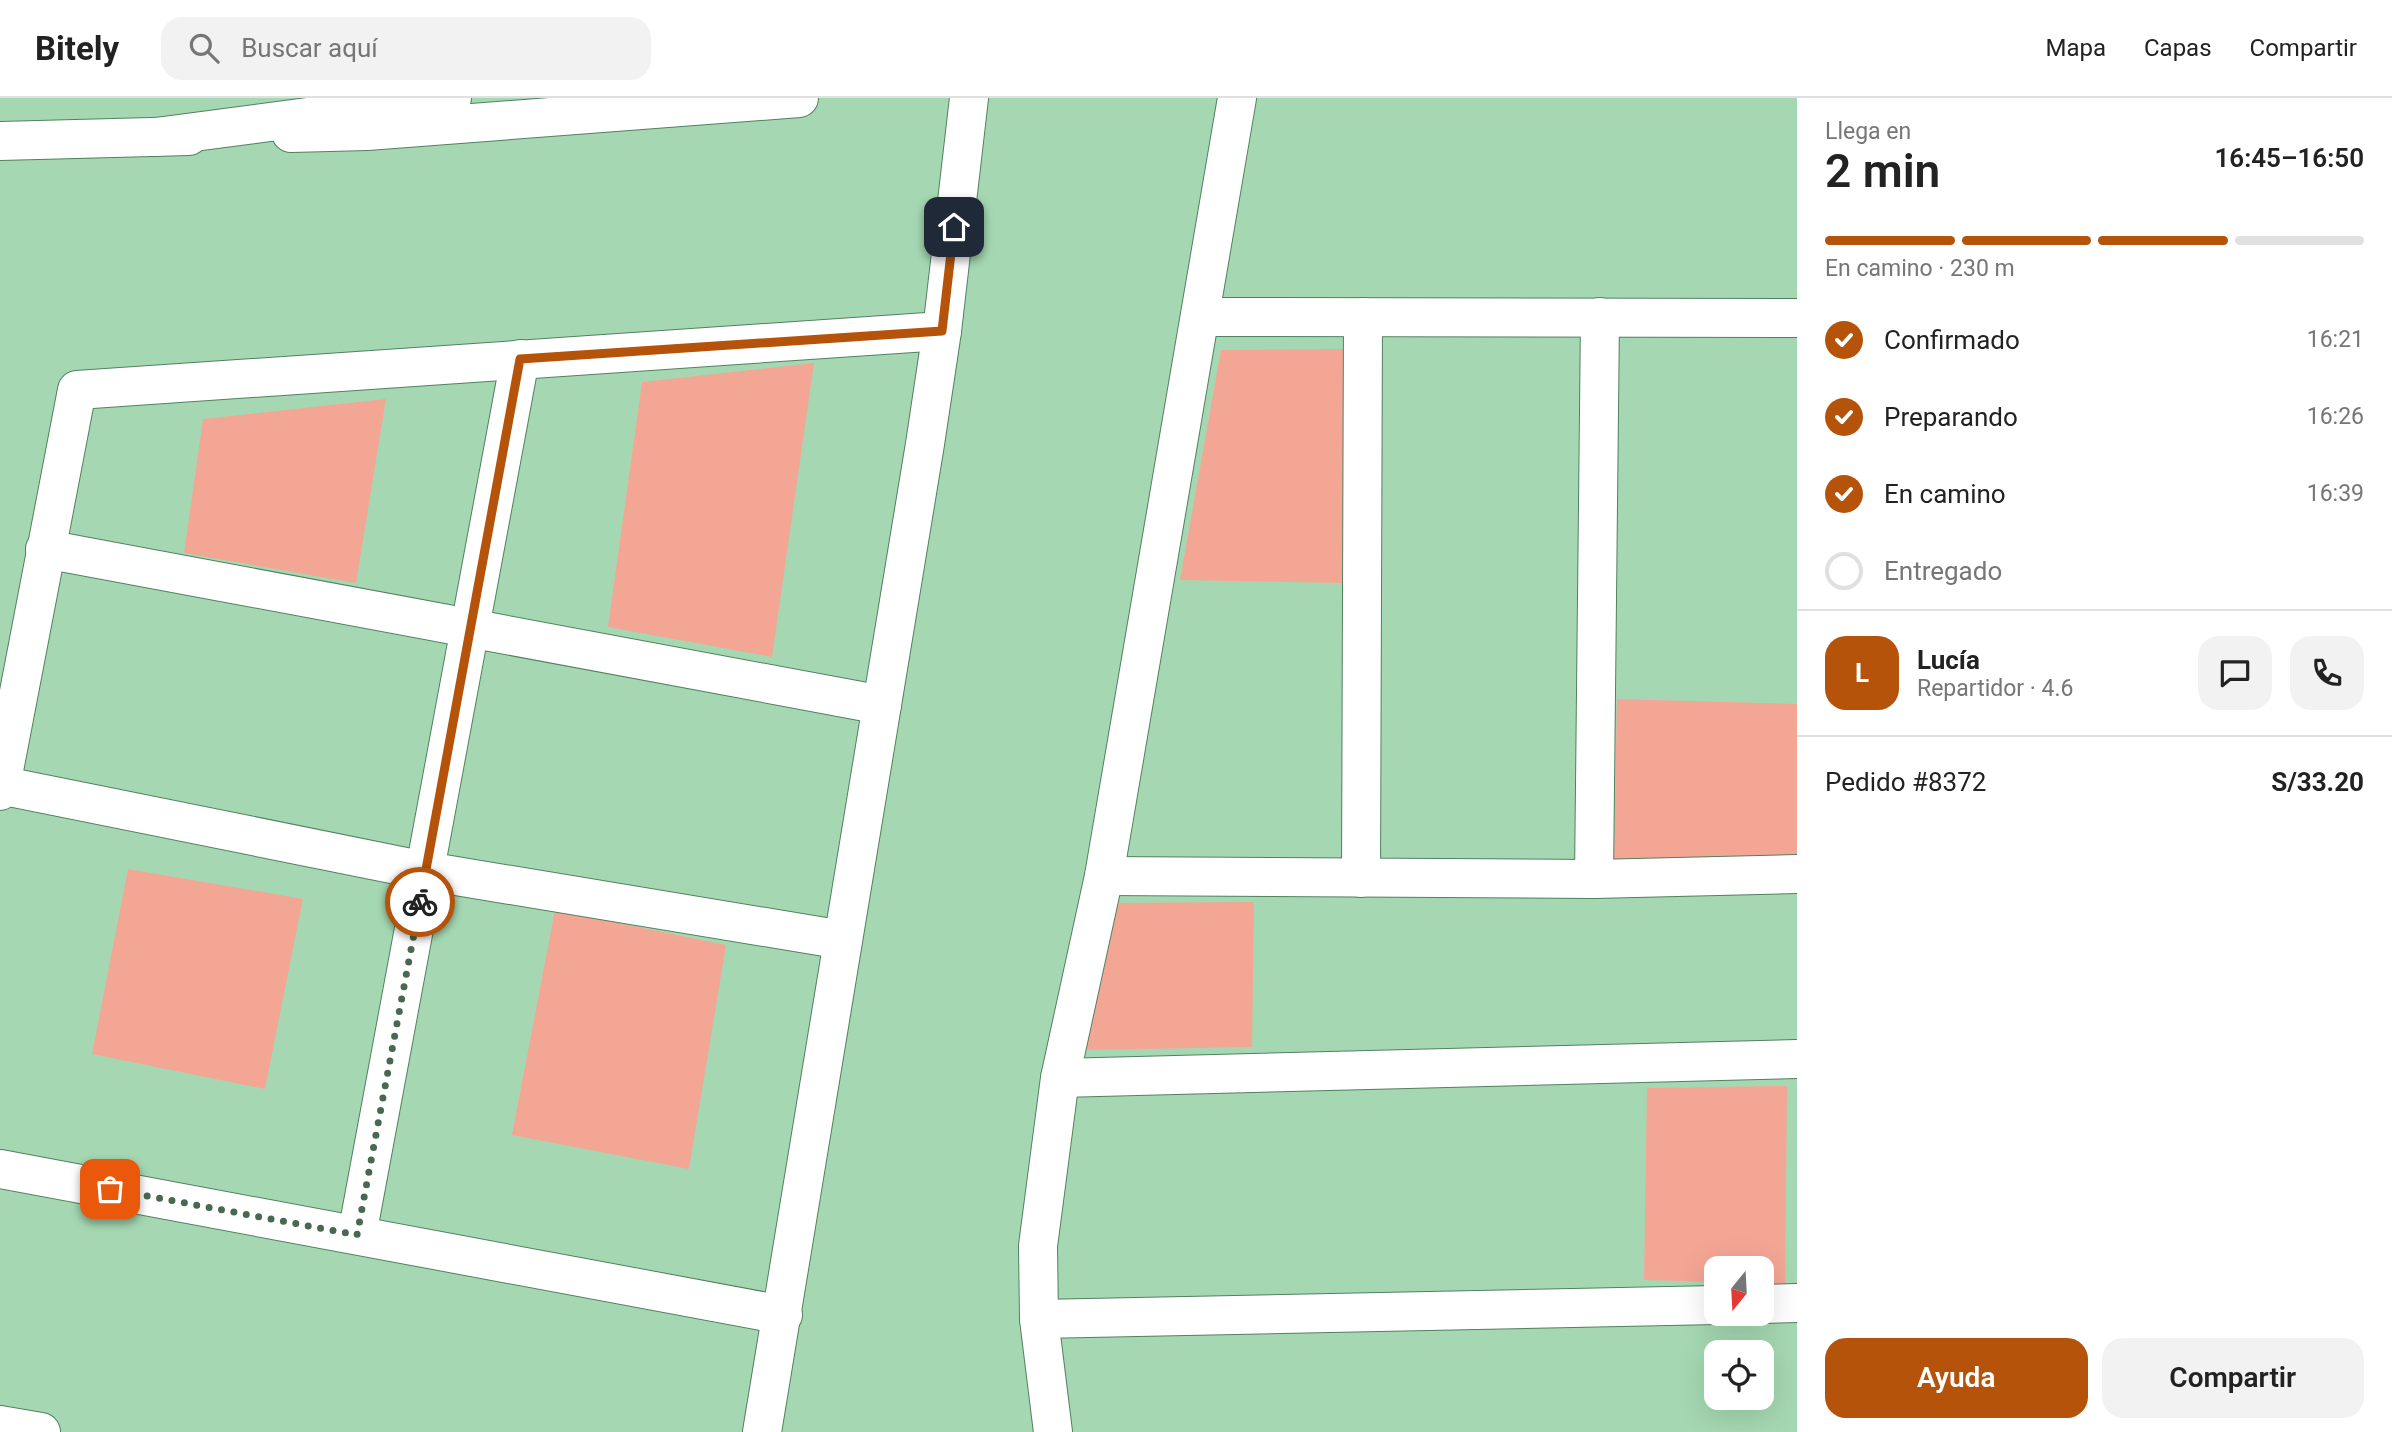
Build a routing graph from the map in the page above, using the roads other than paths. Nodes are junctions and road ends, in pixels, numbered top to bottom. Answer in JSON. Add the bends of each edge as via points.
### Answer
{"nodes":[{"id":1,"x":452,"y":98,"type":"edge"},
{"id":2,"x":799,"y":98,"type":"edge"},
{"id":3,"x":969,"y":98,"type":"edge"},
{"id":4,"x":1237,"y":98,"type":"edge"},
{"id":5,"x":156,"y":136,"type":"junction"},
{"id":6,"x":0,"y":141,"type":"edge"},
{"id":7,"x":1201,"y":317,"type":"junction"},
{"id":8,"x":1363,"y":317,"type":"junction"},
{"id":9,"x":1600,"y":317,"type":"junction"},
{"id":10,"x":1797,"y":318,"type":"edge"},
{"id":11,"x":942,"y":331,"type":"junction"},
{"id":12,"x":520,"y":359,"type":"junction"},
{"id":13,"x":45,"y":549,"type":"junction"},
{"id":14,"x":470,"y":628,"type":"junction"},
{"id":15,"x":882,"y":705,"type":"junction"},
{"id":16,"x":0,"y":787,"type":"edge"},
{"id":17,"x":426,"y":871,"type":"junction"},
{"id":18,"x":1797,"y":874,"type":"edge"},
{"id":19,"x":1104,"y":876,"type":"junction"},
{"id":20,"x":1361,"y":878,"type":"junction"},
{"id":21,"x":1594,"y":879,"type":"junction"},
{"id":22,"x":843,"y":940,"type":"junction"},
{"id":23,"x":1797,"y":1059,"type":"edge"},
{"id":24,"x":1060,"y":1078,"type":"junction"},
{"id":25,"x":0,"y":1169,"type":"edge"},
{"id":26,"x":357,"y":1235,"type":"junction"},
{"id":27,"x":1797,"y":1303,"type":"edge"},
{"id":28,"x":1774,"y":1304,"type":"edge"},
{"id":29,"x":1704,"y":1305,"type":"edge"},
{"id":30,"x":783,"y":1315,"type":"junction"},
{"id":31,"x":1039,"y":1319,"type":"junction"},
{"id":32,"x":0,"y":1425,"type":"edge"},
{"id":33,"x":41,"y":1432,"type":"edge"},
{"id":34,"x":762,"y":1432,"type":"edge"},
{"id":35,"x":1053,"y":1432,"type":"edge"}],
"edges":[{"from":1,"to":5,"type":"main road"},
{"from":2,"to":5,"type":"main road","via":[[367,131]]},
{"from":3,"to":11,"type":"main road"},
{"from":4,"to":7,"type":"main road"},
{"from":5,"to":6,"type":"main road"},
{"from":7,"to":8,"type":"main road"},
{"from":7,"to":19,"type":"main road"},
{"from":8,"to":9,"type":"main road"},
{"from":8,"to":20,"type":"main road"},
{"from":9,"to":10,"type":"main road"},
{"from":9,"to":21,"type":"main road"},
{"from":11,"to":12,"type":"main road"},
{"from":11,"to":15,"type":"main road"},
{"from":12,"to":13,"type":"main road","via":[[77,390]]},
{"from":12,"to":14,"type":"main road"},
{"from":13,"to":14,"type":"main road"},
{"from":13,"to":16,"type":"main road"},
{"from":14,"to":15,"type":"main road"},
{"from":14,"to":17,"type":"main road"},
{"from":15,"to":22,"type":"main road"},
{"from":16,"to":17,"type":"main road"},
{"from":17,"to":22,"type":"main road"},
{"from":17,"to":26,"type":"main road"},
{"from":18,"to":21,"type":"main road"},
{"from":19,"to":20,"type":"main road"},
{"from":19,"to":24,"type":"main road"},
{"from":20,"to":21,"type":"main road"},
{"from":22,"to":30,"type":"main road"},
{"from":23,"to":24,"type":"main road"},
{"from":24,"to":31,"type":"main road","via":[[1038,1246]]},
{"from":25,"to":26,"type":"main road"},
{"from":26,"to":30,"type":"main road"},
{"from":27,"to":28,"type":"main road"},
{"from":29,"to":31,"type":"main road"},
{"from":30,"to":34,"type":"main road"},
{"from":31,"to":35,"type":"main road"},
{"from":32,"to":33,"type":"main road"}]}
